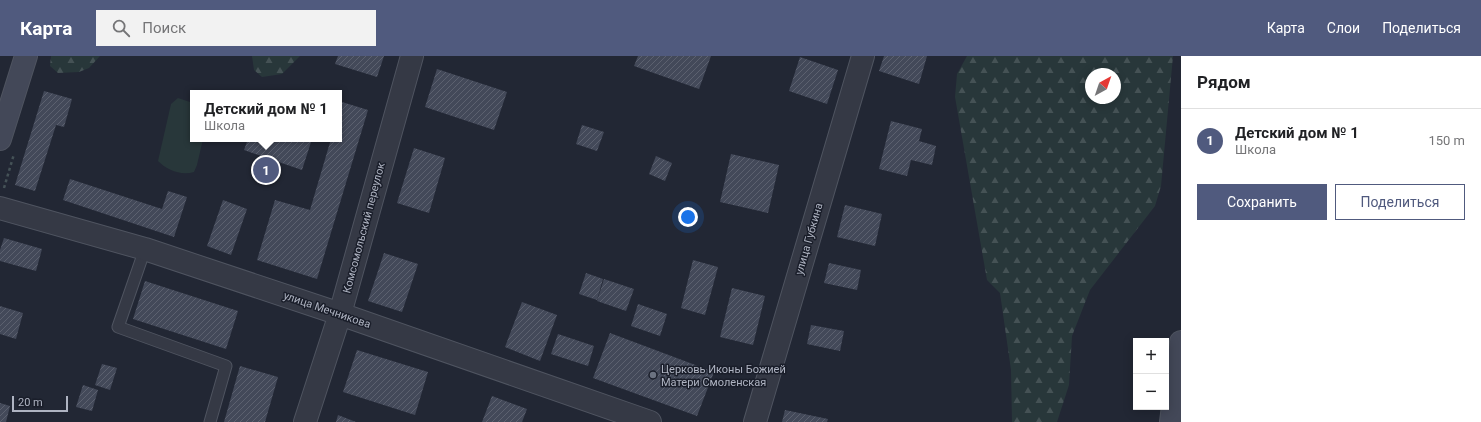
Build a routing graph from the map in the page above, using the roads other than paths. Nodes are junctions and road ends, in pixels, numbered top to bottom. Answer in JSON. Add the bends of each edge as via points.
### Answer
{"nodes":[{"id":1,"x":26,"y":56,"type":"edge"},
{"id":2,"x":412,"y":56,"type":"edge"},
{"id":3,"x":863,"y":56,"type":"edge"},
{"id":4,"x":0,"y":139,"type":"edge"},
{"id":5,"x":0,"y":208,"type":"edge"},
{"id":6,"x":145,"y":249,"type":"junction"},
{"id":7,"x":340,"y":314,"type":"junction"},
{"id":8,"x":1181,"y":342,"type":"edge"},
{"id":9,"x":210,"y":422,"type":"edge"},
{"id":10,"x":305,"y":422,"type":"edge"},
{"id":11,"x":650,"y":422,"type":"edge"},
{"id":12,"x":755,"y":422,"type":"edge"},
{"id":13,"x":1170,"y":422,"type":"edge"}],
"edges":[{"from":1,"to":4,"type":"street"},
{"from":2,"to":7,"type":"street","name":"Комсомольский переулок"},
{"from":3,"to":12,"type":"street","name":"улица Губкина"},
{"from":5,"to":6,"type":"street","name":"улица Мечникова"},
{"from":6,"to":7,"type":"street","name":"улица Мечникова"},
{"from":6,"to":9,"type":"lane","via":[[118,327],[226,366]]},
{"from":7,"to":10,"type":"street","name":"Комсомольский переулок"},
{"from":7,"to":11,"type":"street","name":"улица Мечникова"},
{"from":8,"to":13,"type":"street"}]}
